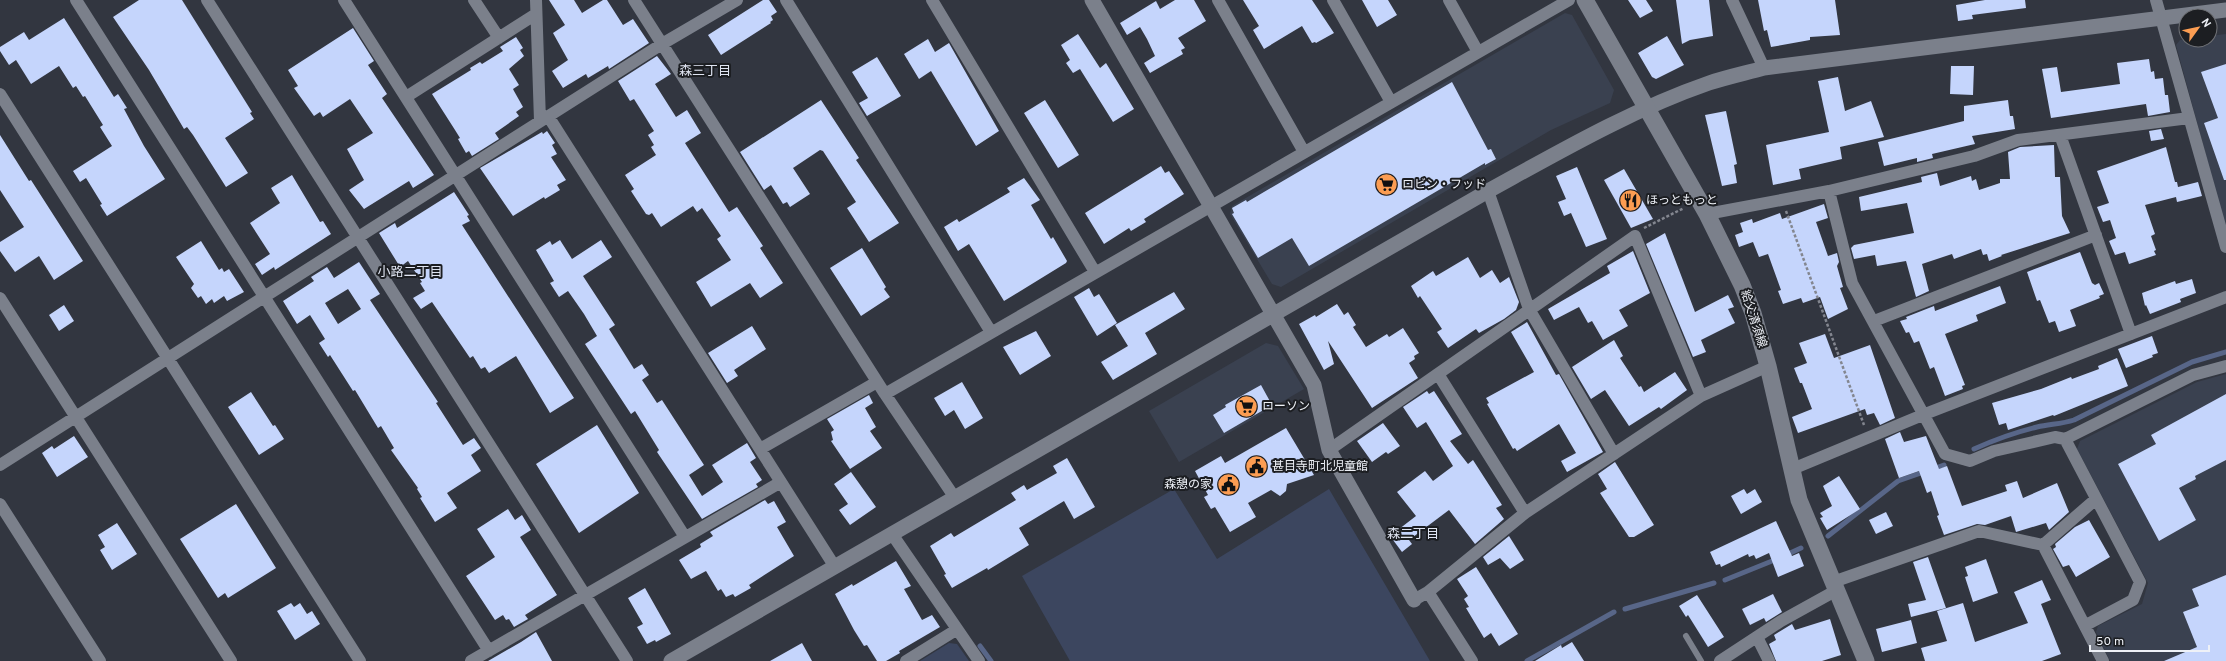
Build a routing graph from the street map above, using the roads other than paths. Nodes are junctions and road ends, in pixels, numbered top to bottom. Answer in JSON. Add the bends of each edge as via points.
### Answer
{"nodes":[{"id":1,"x":76,"y":0,"type":"edge"},
{"id":2,"x":207,"y":0,"type":"edge"},
{"id":3,"x":344,"y":0,"type":"edge"},
{"id":4,"x":474,"y":0,"type":"edge"},
{"id":5,"x":536,"y":0,"type":"edge"},
{"id":6,"x":634,"y":0,"type":"edge"},
{"id":7,"x":737,"y":0,"type":"edge"},
{"id":8,"x":786,"y":0,"type":"edge"},
{"id":9,"x":932,"y":0,"type":"edge"},
{"id":10,"x":1092,"y":0,"type":"edge"},
{"id":11,"x":1218,"y":0,"type":"edge"},
{"id":12,"x":1333,"y":0,"type":"edge"},
{"id":13,"x":1449,"y":0,"type":"edge"},
{"id":14,"x":1569,"y":0,"type":"edge"},
{"id":15,"x":1585,"y":0,"type":"edge"},
{"id":16,"x":1732,"y":0,"type":"edge"},
{"id":17,"x":2156,"y":0,"type":"edge"},
{"id":18,"x":2226,"y":10,"type":"edge"},
{"id":19,"x":536,"y":14,"type":"junction"},
{"id":20,"x":2161,"y":18,"type":"junction"},
{"id":21,"x":498,"y":38,"type":"junction"},
{"id":22,"x":662,"y":44,"type":"junction"},
{"id":23,"x":1478,"y":52,"type":"junction"},
{"id":24,"x":1764,"y":68,"type":"junction"},
{"id":25,"x":0,"y":94,"type":"edge"},
{"id":26,"x":406,"y":97,"type":"junction"},
{"id":27,"x":1391,"y":102,"type":"junction"},
{"id":28,"x":1646,"y":108,"type":"junction"},
{"id":29,"x":544,"y":118,"type":"junction"},
{"id":30,"x":2189,"y":118,"type":"junction"},
{"id":31,"x":2060,"y":135,"type":"junction"},
{"id":32,"x":1304,"y":152,"type":"junction"},
{"id":33,"x":456,"y":174,"type":"junction"},
{"id":34,"x":1829,"y":190,"type":"junction"},
{"id":35,"x":1488,"y":191,"type":"junction"},
{"id":36,"x":1210,"y":206,"type":"junction"},
{"id":37,"x":1702,"y":208,"type":"junction"},
{"id":38,"x":2096,"y":235,"type":"junction"},
{"id":39,"x":358,"y":237,"type":"junction"},
{"id":40,"x":2226,"y":247,"type":"edge"},
{"id":41,"x":1095,"y":272,"type":"junction"},
{"id":42,"x":264,"y":296,"type":"junction"},
{"id":43,"x":2226,"y":297,"type":"edge"},
{"id":44,"x":0,"y":298,"type":"edge"},
{"id":45,"x":1529,"y":309,"type":"junction"},
{"id":46,"x":1273,"y":315,"type":"junction"},
{"id":47,"x":1874,"y":321,"type":"junction"},
{"id":48,"x":991,"y":332,"type":"junction"},
{"id":49,"x":2131,"y":334,"type":"junction"},
{"id":50,"x":168,"y":358,"type":"junction"},
{"id":51,"x":1768,"y":366,"type":"junction"},
{"id":52,"x":2226,"y":366,"type":"edge"},
{"id":53,"x":1438,"y":374,"type":"junction"},
{"id":54,"x":877,"y":382,"type":"junction"},
{"id":55,"x":884,"y":394,"type":"junction"},
{"id":56,"x":1701,"y":396,"type":"junction"},
{"id":57,"x":1925,"y":414,"type":"junction"},
{"id":58,"x":75,"y":417,"type":"junction"},
{"id":59,"x":2065,"y":439,"type":"junction"},
{"id":60,"x":760,"y":449,"type":"junction"},
{"id":61,"x":1329,"y":450,"type":"junction"},
{"id":62,"x":1614,"y":454,"type":"junction"},
{"id":63,"x":0,"y":465,"type":"edge"},
{"id":64,"x":1790,"y":470,"type":"junction"},
{"id":65,"x":781,"y":482,"type":"junction"},
{"id":66,"x":955,"y":498,"type":"junction"},
{"id":67,"x":2096,"y":499,"type":"junction"},
{"id":68,"x":0,"y":504,"type":"edge"},
{"id":69,"x":1525,"y":513,"type":"junction"},
{"id":70,"x":892,"y":534,"type":"junction"},
{"id":71,"x":685,"y":537,"type":"junction"},
{"id":72,"x":2043,"y":546,"type":"junction"},
{"id":73,"x":835,"y":567,"type":"junction"},
{"id":74,"x":1835,"y":586,"type":"junction"},
{"id":75,"x":1428,"y":592,"type":"junction"},
{"id":76,"x":585,"y":595,"type":"junction"},
{"id":77,"x":1414,"y":600,"type":"joint"},
{"id":78,"x":2086,"y":625,"type":"junction"},
{"id":79,"x":956,"y":630,"type":"junction"},
{"id":80,"x":1686,"y":636,"type":"dead end"},
{"id":81,"x":1757,"y":637,"type":"junction"},
{"id":82,"x":489,"y":651,"type":"junction"},
{"id":83,"x":100,"y":661,"type":"edge"},
{"id":84,"x":231,"y":661,"type":"edge"},
{"id":85,"x":360,"y":661,"type":"edge"},
{"id":86,"x":471,"y":661,"type":"edge"},
{"id":87,"x":627,"y":661,"type":"edge"},
{"id":88,"x":671,"y":661,"type":"edge"},
{"id":89,"x":906,"y":661,"type":"edge"},
{"id":90,"x":979,"y":661,"type":"edge"},
{"id":91,"x":1472,"y":661,"type":"edge"},
{"id":92,"x":1701,"y":661,"type":"edge"},
{"id":93,"x":1720,"y":661,"type":"edge"},
{"id":94,"x":1769,"y":661,"type":"edge"},
{"id":95,"x":1866,"y":661,"type":"edge"},
{"id":96,"x":2103,"y":661,"type":"edge"}],
"edges":[{"from":1,"to":42,"type":"street"},
{"from":2,"to":39,"type":"street"},
{"from":3,"to":26,"type":"street"},
{"from":4,"to":21,"type":"street"},
{"from":5,"to":19,"type":"street"},
{"from":6,"to":22,"type":"street"},
{"from":7,"to":22,"type":"street"},
{"from":8,"to":48,"type":"street"},
{"from":9,"to":41,"type":"street"},
{"from":10,"to":36,"type":"street"},
{"from":11,"to":32,"type":"street"},
{"from":12,"to":27,"type":"street"},
{"from":13,"to":23,"type":"street"},
{"from":14,"to":23,"type":"street"},
{"from":15,"to":28,"type":"main road","name":"給父清須線"},
{"from":16,"to":24,"type":"street"},
{"from":17,"to":20,"type":"street"},
{"from":18,"to":20,"type":"street"},
{"from":19,"to":21,"type":"street"},
{"from":19,"to":29,"type":"street"},
{"from":20,"to":24,"type":"street"},
{"from":20,"to":30,"type":"street"},
{"from":21,"to":26,"type":"street"},
{"from":22,"to":29,"type":"street"},
{"from":22,"to":54,"type":"street"},
{"from":23,"to":27,"type":"street"},
{"from":24,"to":28,"type":"street","via":[[1709,83]]},
{"from":25,"to":50,"type":"street"},
{"from":26,"to":33,"type":"street"},
{"from":27,"to":32,"type":"street"},
{"from":28,"to":35,"type":"street","via":[[1573,144]]},
{"from":28,"to":37,"type":"main road","name":"給父清須線"},
{"from":29,"to":33,"type":"street"},
{"from":29,"to":60,"type":"street"},
{"from":30,"to":31,"type":"street"},
{"from":30,"to":40,"type":"street"},
{"from":31,"to":34,"type":"street","via":[[2018,140],[1974,156]]},
{"from":31,"to":38,"type":"street"},
{"from":32,"to":36,"type":"street"},
{"from":33,"to":39,"type":"street"},
{"from":33,"to":71,"type":"street"},
{"from":34,"to":37,"type":"street","via":[[1782,200]]},
{"from":34,"to":47,"type":"street","via":[[1852,282]]},
{"from":35,"to":45,"type":"street"},
{"from":35,"to":46,"type":"street"},
{"from":36,"to":41,"type":"street"},
{"from":36,"to":46,"type":"street"},
{"from":37,"to":51,"type":"main road","name":"給父清須線","via":[[1742,285]]},
{"from":38,"to":47,"type":"street"},
{"from":38,"to":49,"type":"street"},
{"from":39,"to":42,"type":"street"},
{"from":39,"to":76,"type":"street"},
{"from":41,"to":48,"type":"street"},
{"from":42,"to":50,"type":"street"},
{"from":42,"to":82,"type":"street"},
{"from":43,"to":49,"type":"street"},
{"from":44,"to":58,"type":"street"},
{"from":45,"to":53,"type":"street"},
{"from":45,"to":56,"type":"street","via":[[1635,236]]},
{"from":45,"to":62,"type":"street"},
{"from":46,"to":61,"type":"street","via":[[1314,385]]},
{"from":46,"to":66,"type":"street"},
{"from":47,"to":57,"type":"street"},
{"from":48,"to":55,"type":"street"},
{"from":49,"to":57,"type":"street"},
{"from":50,"to":58,"type":"street"},
{"from":50,"to":85,"type":"street"},
{"from":51,"to":56,"type":"street"},
{"from":51,"to":64,"type":"main road","name":"給父清須線"},
{"from":52,"to":59,"type":"street","via":[[2193,375]]},
{"from":53,"to":61,"type":"street"},
{"from":53,"to":69,"type":"street"},
{"from":54,"to":55,"type":"street"},
{"from":54,"to":60,"type":"street"},
{"from":55,"to":66,"type":"street"},
{"from":56,"to":62,"type":"street"},
{"from":57,"to":59,"type":"street","via":[[1945,454],[1970,461],[1994,451],[2055,437]]},
{"from":57,"to":64,"type":"street"},
{"from":58,"to":63,"type":"street"},
{"from":58,"to":84,"type":"street"},
{"from":59,"to":67,"type":"street"},
{"from":60,"to":65,"type":"street"},
{"from":61,"to":77,"type":"street"},
{"from":62,"to":69,"type":"street"},
{"from":64,"to":74,"type":"main road","name":"給父清須線","via":[[1806,520]]},
{"from":65,"to":71,"type":"street"},
{"from":65,"to":73,"type":"street"},
{"from":66,"to":70,"type":"street"},
{"from":67,"to":72,"type":"street"},
{"from":67,"to":78,"type":"street","via":[[2140,582],[2133,600]]},
{"from":68,"to":83,"type":"street"},
{"from":69,"to":75,"type":"street"},
{"from":70,"to":73,"type":"street"},
{"from":70,"to":79,"type":"street"},
{"from":71,"to":76,"type":"street"},
{"from":72,"to":74,"type":"street","via":[[1979,531]]},
{"from":72,"to":78,"type":"street"},
{"from":73,"to":88,"type":"street"},
{"from":74,"to":81,"type":"street"},
{"from":74,"to":95,"type":"main road","name":"給父清須線"},
{"from":75,"to":77,"type":"street"},
{"from":75,"to":91,"type":"street"},
{"from":76,"to":82,"type":"street"},
{"from":76,"to":87,"type":"street"},
{"from":78,"to":96,"type":"street"},
{"from":79,"to":89,"type":"street"},
{"from":79,"to":90,"type":"street"},
{"from":80,"to":92,"type":"lane"},
{"from":81,"to":93,"type":"street"},
{"from":81,"to":94,"type":"street"},
{"from":82,"to":86,"type":"street"}]}
